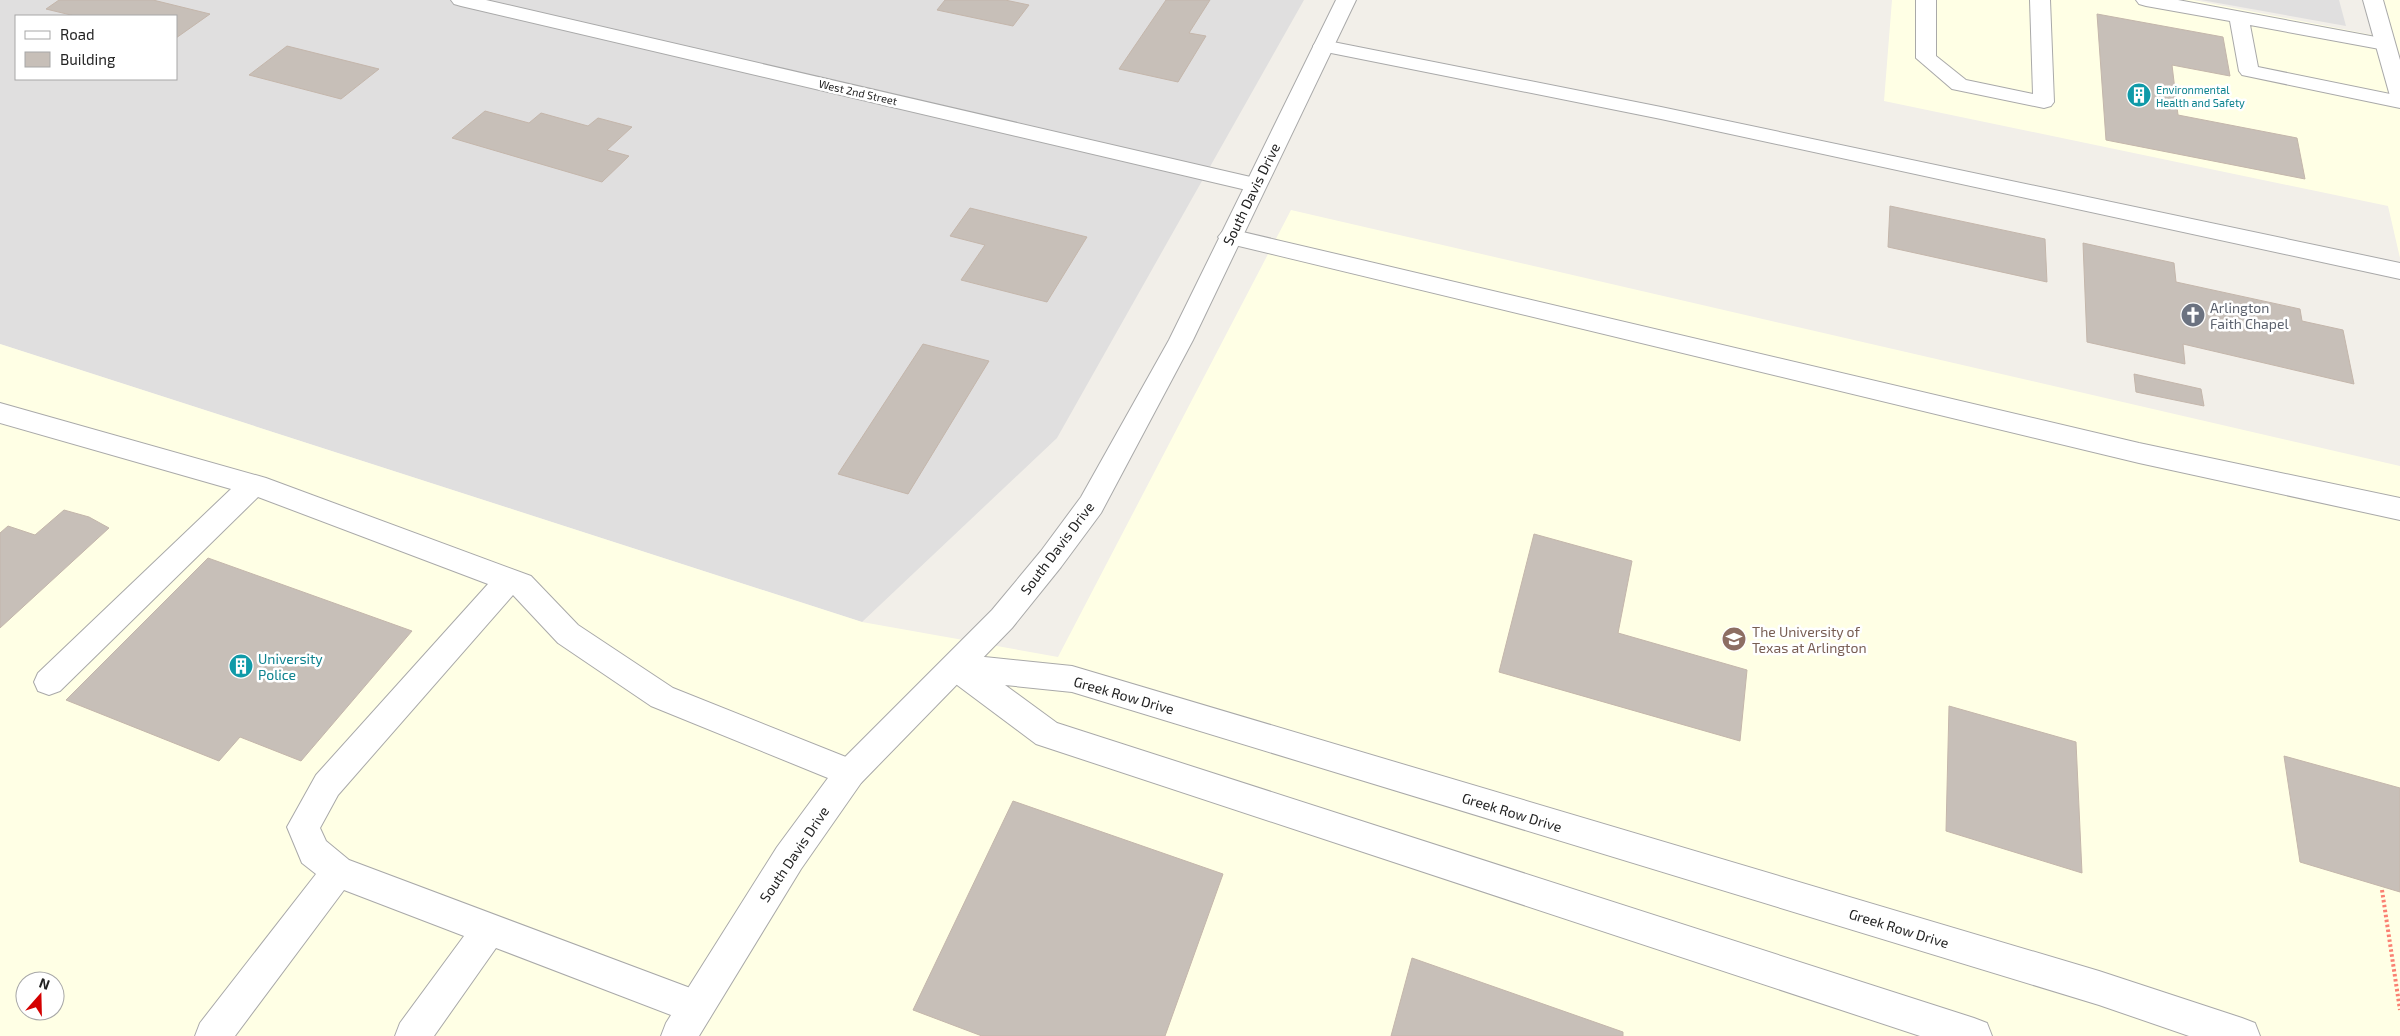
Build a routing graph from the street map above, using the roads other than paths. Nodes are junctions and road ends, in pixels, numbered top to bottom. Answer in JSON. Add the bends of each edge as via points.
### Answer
{"nodes":[{"id":1,"x":461,"y":0,"type":"edge"},
{"id":2,"x":1346,"y":0,"type":"edge"},
{"id":3,"x":1926,"y":0,"type":"edge"},
{"id":4,"x":2040,"y":0,"type":"edge"},
{"id":5,"x":2146,"y":0,"type":"edge"},
{"id":6,"x":2373,"y":0,"type":"edge"},
{"id":7,"x":2239,"y":17,"type":"junction"},
{"id":8,"x":2385,"y":44,"type":"junction"},
{"id":9,"x":1323,"y":46,"type":"junction"},
{"id":10,"x":2400,"y":96,"type":"edge"},
{"id":11,"x":2400,"y":102,"type":"edge"},
{"id":12,"x":1255,"y":185,"type":"junction"},
{"id":13,"x":1230,"y":237,"type":"junction"},
{"id":14,"x":2400,"y":270,"type":"edge"},
{"id":15,"x":0,"y":413,"type":"edge"},
{"id":16,"x":253,"y":486,"type":"junction"},
{"id":17,"x":2400,"y":509,"type":"edge"},
{"id":18,"x":509,"y":580,"type":"junction"},
{"id":19,"x":956,"y":667,"type":"junction"},
{"id":20,"x":49,"y":682,"type":"dead end"},
{"id":21,"x":850,"y":773,"type":"junction"},
{"id":22,"x":338,"y":872,"type":"junction"},
{"id":23,"x":489,"y":929,"type":"junction"},
{"id":24,"x":696,"y":1007,"type":"junction"},
{"id":25,"x":213,"y":1036,"type":"edge"},
{"id":26,"x":413,"y":1036,"type":"edge"},
{"id":27,"x":679,"y":1036,"type":"edge"},
{"id":28,"x":1974,"y":1036,"type":"edge"},
{"id":29,"x":2242,"y":1036,"type":"edge"}],
"edges":[{"from":1,"to":12,"type":"street","name":"West 2nd Street"},
{"from":2,"to":9,"type":"street","name":"South Davis Drive"},
{"from":3,"to":4,"type":"street","via":[[1926,58],[1959,85],[2044,102]]},
{"from":5,"to":7,"type":"street"},
{"from":6,"to":8,"type":"street"},
{"from":7,"to":8,"type":"street"},
{"from":7,"to":11,"type":"street","via":[[2249,71]]},
{"from":8,"to":10,"type":"street"},
{"from":9,"to":12,"type":"street","name":"South Davis Drive"},
{"from":9,"to":14,"type":"street","via":[[1660,113]]},
{"from":12,"to":13,"type":"street","name":"South Davis Drive"},
{"from":13,"to":17,"type":"street","via":[[2138,453]]},
{"from":13,"to":19,"type":"street","name":"South Davis Drive","via":[[1181,340],[1091,504],[1008,612]]},
{"from":15,"to":16,"type":"street"},
{"from":16,"to":18,"type":"street"},
{"from":16,"to":20,"type":"street"},
{"from":18,"to":21,"type":"street","via":[[521,584],[568,634],[662,697]]},
{"from":18,"to":22,"type":"street","via":[[327,785],[312,810],[303,827],[314,852]]},
{"from":19,"to":21,"type":"street","name":"South Davis Drive"},
{"from":19,"to":28,"type":"street","via":[[1047,734]]},
{"from":19,"to":29,"type":"street","name":"Greek Row Drive","via":[[1072,679],[2098,988]]},
{"from":21,"to":24,"type":"street","name":"South Davis Drive","via":[[789,858]]},
{"from":22,"to":23,"type":"street"},
{"from":22,"to":25,"type":"street"},
{"from":23,"to":24,"type":"street"},
{"from":23,"to":26,"type":"street"},
{"from":24,"to":27,"type":"street","name":"South Davis Drive"}]}
